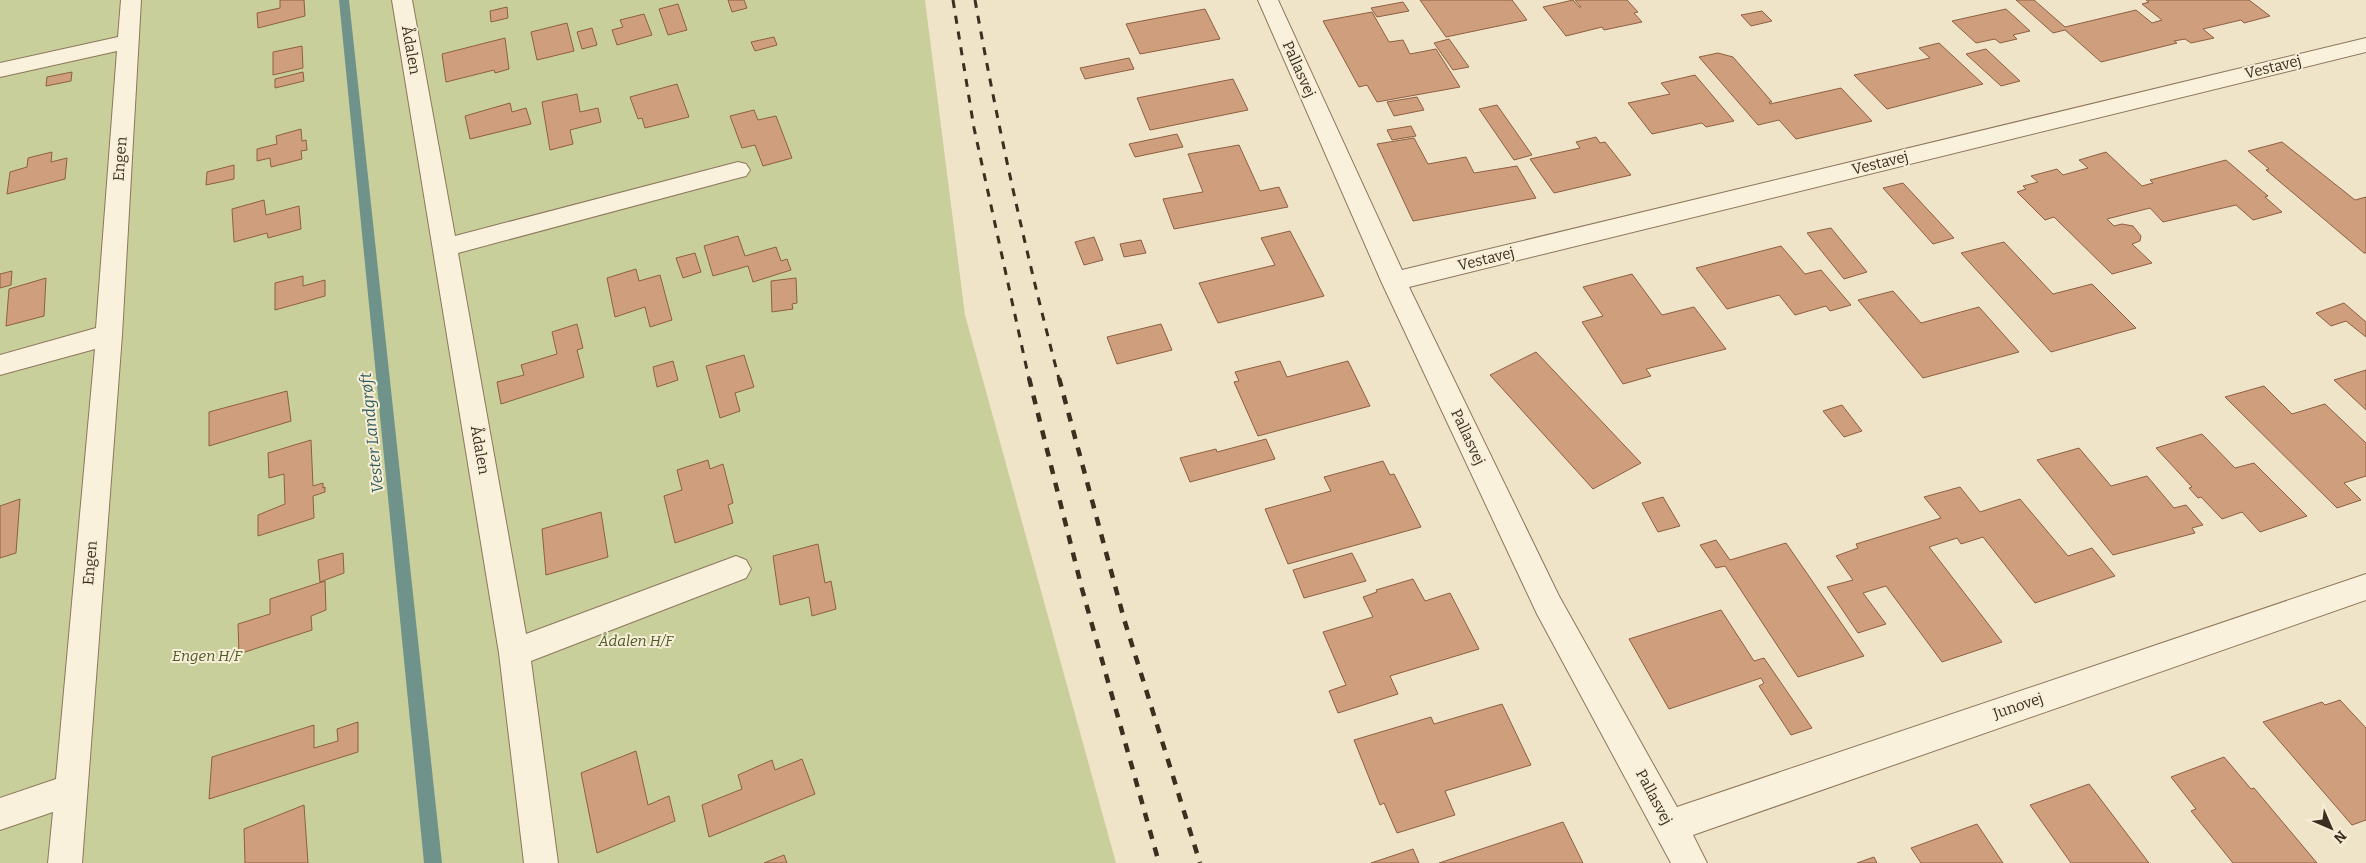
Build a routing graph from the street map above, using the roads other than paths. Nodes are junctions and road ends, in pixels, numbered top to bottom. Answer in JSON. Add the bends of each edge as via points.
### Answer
{"nodes":[{"id":1,"x":131,"y":0,"type":"edge"},
{"id":2,"x":402,"y":0,"type":"edge"},
{"id":3,"x":1268,"y":0,"type":"edge"},
{"id":4,"x":127,"y":42,"type":"junction"},
{"id":5,"x":2366,"y":44,"type":"edge"},
{"id":6,"x":0,"y":70,"type":"edge"},
{"id":7,"x":738,"y":170,"type":"dead end"},
{"id":8,"x":446,"y":247,"type":"junction"},
{"id":9,"x":1394,"y":281,"type":"junction"},
{"id":10,"x":108,"y":335,"type":"junction"},
{"id":11,"x":0,"y":365,"type":"edge"},
{"id":12,"x":736,"y":569,"type":"dead end"},
{"id":13,"x":2366,"y":587,"type":"edge"},
{"id":14,"x":514,"y":653,"type":"junction"},
{"id":15,"x":71,"y":790,"type":"junction"},
{"id":16,"x":0,"y":814,"type":"edge"},
{"id":17,"x":1670,"y":826,"type":"junction"},
{"id":18,"x":65,"y":863,"type":"edge"},
{"id":19,"x":541,"y":863,"type":"edge"},
{"id":20,"x":1690,"y":863,"type":"edge"}],
"edges":[{"from":1,"to":4,"type":"street","name":"Engen"},
{"from":2,"to":8,"type":"street","name":"Ådalen"},
{"from":3,"to":9,"type":"street","name":"Pallasvej"},
{"from":4,"to":6,"type":"street"},
{"from":4,"to":10,"type":"street","name":"Engen"},
{"from":5,"to":9,"type":"street","name":"Vestavej"},
{"from":7,"to":8,"type":"street"},
{"from":8,"to":14,"type":"street","name":"Ådalen"},
{"from":9,"to":17,"type":"street","name":"Pallasvej","via":[[1548,605]]},
{"from":10,"to":11,"type":"street"},
{"from":10,"to":15,"type":"street","name":"Engen"},
{"from":12,"to":14,"type":"street"},
{"from":13,"to":17,"type":"street","name":"Junovej"},
{"from":14,"to":19,"type":"street","name":"Ådalen"},
{"from":15,"to":16,"type":"street"},
{"from":15,"to":18,"type":"street","name":"Engen"},
{"from":17,"to":20,"type":"street","name":"Pallasvej"}]}
